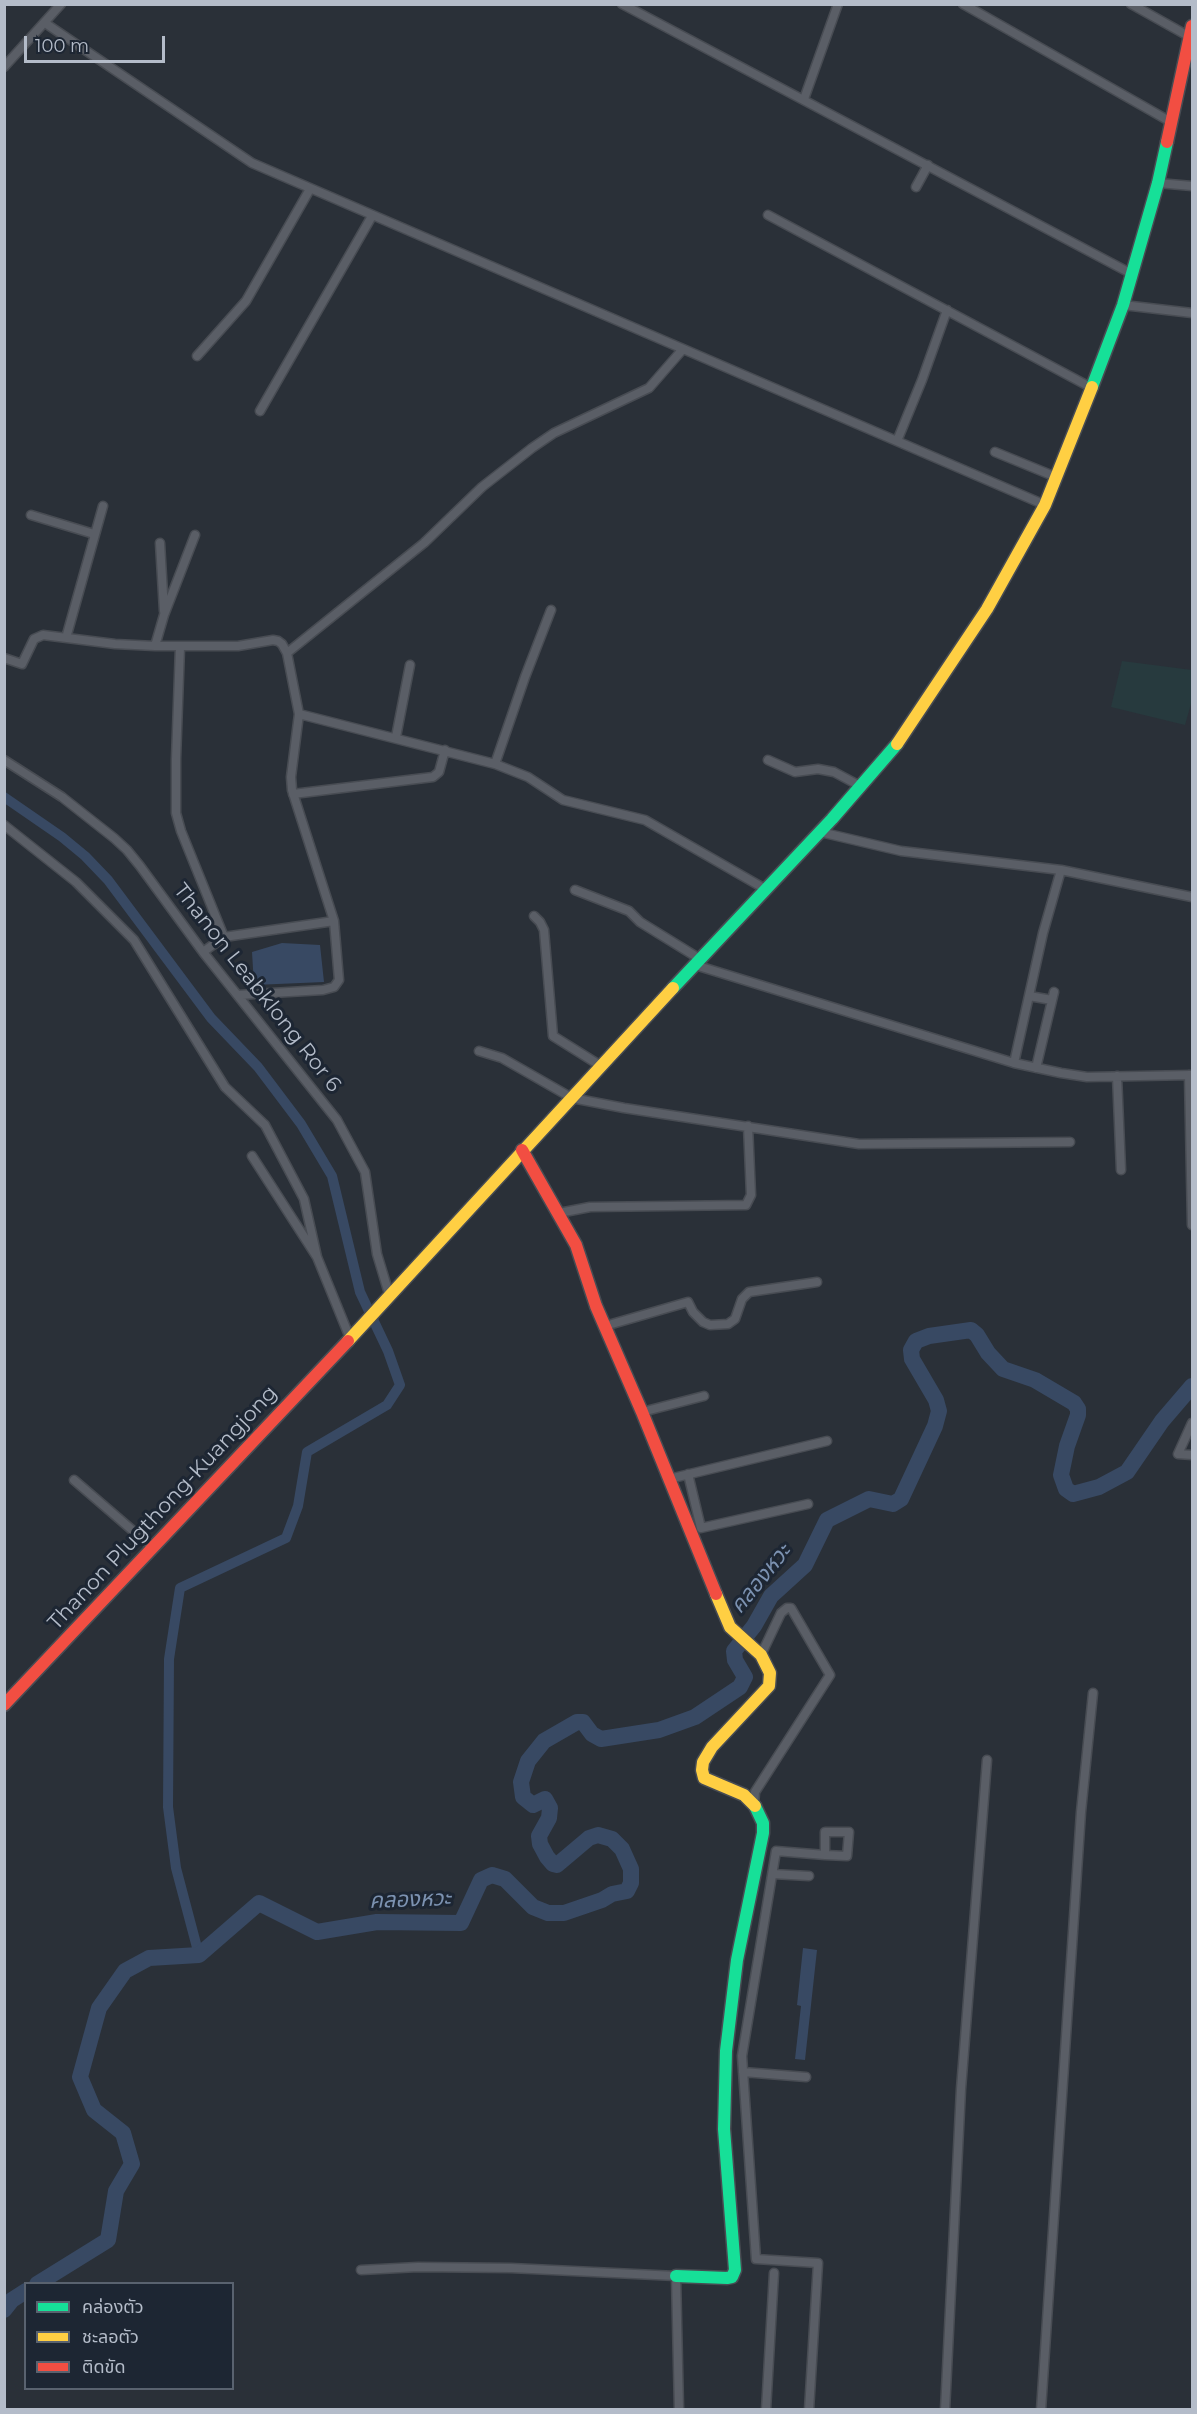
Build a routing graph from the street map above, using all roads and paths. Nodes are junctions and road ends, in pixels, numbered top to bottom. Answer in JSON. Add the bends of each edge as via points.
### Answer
{"nodes":[{"id":1,"x":61,"y":4,"type":"edge"},
{"id":2,"x":622,"y":4,"type":"edge"},
{"id":3,"x":838,"y":4,"type":"edge"},
{"id":4,"x":963,"y":4,"type":"edge"},
{"id":5,"x":1131,"y":4,"type":"edge"},
{"id":6,"x":45,"y":23,"type":"junction"},
{"id":7,"x":1191,"y":37,"type":"edge"},
{"id":8,"x":4,"y":67,"type":"edge"},
{"id":9,"x":804,"y":99,"type":"junction"},
{"id":10,"x":1171,"y":122,"type":"junction"},
{"id":11,"x":928,"y":165,"type":"junction"},
{"id":12,"x":1158,"y":183,"type":"junction"},
{"id":13,"x":1192,"y":186,"type":"edge"},
{"id":14,"x":916,"y":187,"type":"dead end"},
{"id":15,"x":310,"y":189,"type":"junction"},
{"id":16,"x":768,"y":215,"type":"dead end"},
{"id":17,"x":372,"y":216,"type":"junction"},
{"id":18,"x":1132,"y":274,"type":"junction"},
{"id":19,"x":1123,"y":305,"type":"junction"},
{"id":20,"x":947,"y":310,"type":"junction"},
{"id":21,"x":1192,"y":313,"type":"edge"},
{"id":22,"x":683,"y":349,"type":"junction"},
{"id":23,"x":197,"y":356,"type":"dead end"},
{"id":24,"x":1092,"y":388,"type":"junction"},
{"id":25,"x":260,"y":411,"type":"dead end"},
{"id":26,"x":897,"y":441,"type":"junction"},
{"id":27,"x":994,"y":452,"type":"dead end"},
{"id":28,"x":1056,"y":477,"type":"junction"},
{"id":29,"x":1045,"y":504,"type":"junction"},
{"id":30,"x":103,"y":506,"type":"dead end"},
{"id":31,"x":31,"y":515,"type":"dead end"},
{"id":32,"x":94,"y":534,"type":"junction"},
{"id":33,"x":195,"y":535,"type":"dead end"},
{"id":34,"x":160,"y":543,"type":"dead end"},
{"id":35,"x":551,"y":610,"type":"dead end"},
{"id":36,"x":164,"y":615,"type":"junction"},
{"id":37,"x":66,"y":638,"type":"junction"},
{"id":38,"x":155,"y":646,"type":"junction"},
{"id":39,"x":180,"y":647,"type":"junction"},
{"id":40,"x":287,"y":653,"type":"junction"},
{"id":41,"x":4,"y":658,"type":"edge"},
{"id":42,"x":410,"y":665,"type":"dead end"},
{"id":43,"x":299,"y":714,"type":"junction"},
{"id":44,"x":396,"y":737,"type":"junction"},
{"id":45,"x":445,"y":750,"type":"junction"},
{"id":46,"x":4,"y":760,"type":"edge"},
{"id":47,"x":768,"y":760,"type":"dead end"},
{"id":48,"x":495,"y":764,"type":"junction"},
{"id":49,"x":862,"y":787,"type":"junction"},
{"id":50,"x":293,"y":794,"type":"junction"},
{"id":51,"x":4,"y":825,"type":"edge"},
{"id":52,"x":820,"y":832,"type":"junction"},
{"id":53,"x":1061,"y":870,"type":"junction"},
{"id":54,"x":575,"y":890,"type":"dead end"},
{"id":55,"x":767,"y":890,"type":"junction"},
{"id":56,"x":1192,"y":897,"type":"edge"},
{"id":57,"x":534,"y":916,"type":"dead end"},
{"id":58,"x":334,"y":921,"type":"junction"},
{"id":59,"x":224,"y":937,"type":"junction"},
{"id":60,"x":203,"y":952,"type":"junction"},
{"id":61,"x":698,"y":962,"type":"junction"},
{"id":62,"x":237,"y":995,"type":"junction"},
{"id":63,"x":1029,"y":996,"type":"junction"},
{"id":64,"x":479,"y":1051,"type":"dead end"},
{"id":65,"x":1014,"y":1063,"type":"junction"},
{"id":66,"x":601,"y":1066,"type":"junction"},
{"id":67,"x":1036,"y":1068,"type":"junction"},
{"id":68,"x":1191,"y":1075,"type":"edge"},
{"id":69,"x":1117,"y":1076,"type":"junction"},
{"id":70,"x":572,"y":1098,"type":"junction"},
{"id":71,"x":748,"y":1126,"type":"junction"},
{"id":72,"x":1070,"y":1142,"type":"dead end"},
{"id":73,"x":522,"y":1150,"type":"junction"},
{"id":74,"x":252,"y":1156,"type":"dead end"},
{"id":75,"x":1120,"y":1170,"type":"dead end"},
{"id":76,"x":559,"y":1213,"type":"junction"},
{"id":77,"x":1192,"y":1225,"type":"edge"},
{"id":78,"x":317,"y":1257,"type":"junction"},
{"id":79,"x":817,"y":1282,"type":"dead end"},
{"id":80,"x":390,"y":1297,"type":"junction"},
{"id":81,"x":605,"y":1326,"type":"junction"},
{"id":82,"x":350,"y":1338,"type":"junction"},
{"id":83,"x":704,"y":1396,"type":"dead end"},
{"id":84,"x":642,"y":1412,"type":"junction"},
{"id":85,"x":1192,"y":1424,"type":"edge"},
{"id":86,"x":827,"y":1441,"type":"dead end"},
{"id":87,"x":1192,"y":1455,"type":"edge"},
{"id":88,"x":688,"y":1474,"type":"junction"},
{"id":89,"x":669,"y":1479,"type":"junction"},
{"id":90,"x":74,"y":1480,"type":"dead end"},
{"id":91,"x":808,"y":1504,"type":"dead end"},
{"id":92,"x":153,"y":1548,"type":"junction"},
{"id":93,"x":760,"y":1653,"type":"junction"},
{"id":94,"x":1093,"y":1693,"type":"dead end"},
{"id":95,"x":4,"y":1705,"type":"edge"},
{"id":96,"x":987,"y":1760,"type":"dead end"},
{"id":97,"x":754,"y":1804,"type":"junction"},
{"id":98,"x":825,"y":1855,"type":"dead end"},
{"id":99,"x":773,"y":1874,"type":"junction"},
{"id":100,"x":809,"y":1876,"type":"dead end"},
{"id":101,"x":743,"y":2073,"type":"junction"},
{"id":102,"x":806,"y":2077,"type":"dead end"},
{"id":103,"x":360,"y":2270,"type":"dead end"},
{"id":104,"x":774,"y":2273,"type":"dead end"},
{"id":105,"x":676,"y":2276,"type":"junction"},
{"id":106,"x":680,"y":2409,"type":"edge"},
{"id":107,"x":766,"y":2409,"type":"edge"},
{"id":108,"x":809,"y":2409,"type":"edge"},
{"id":109,"x":945,"y":2409,"type":"edge"},
{"id":110,"x":1041,"y":2409,"type":"edge"}],
"edges":[{"from":1,"to":6,"type":"street"},
{"from":2,"to":9,"type":"street"},
{"from":3,"to":9,"type":"street"},
{"from":4,"to":10,"type":"street"},
{"from":5,"to":7,"type":"street"},
{"from":6,"to":8,"type":"street"},
{"from":6,"to":15,"type":"street","via":[[252,163]]},
{"from":7,"to":10,"type":"street","name":"Thanon Plugthong-Kuangjong"},
{"from":9,"to":11,"type":"street"},
{"from":10,"to":12,"type":"street","name":"Thanon Plugthong-Kuangjong"},
{"from":11,"to":14,"type":"street"},
{"from":11,"to":18,"type":"street"},
{"from":12,"to":13,"type":"street"},
{"from":12,"to":18,"type":"street","name":"Thanon Plugthong-Kuangjong"},
{"from":15,"to":17,"type":"street"},
{"from":15,"to":23,"type":"street","via":[[246,301]]},
{"from":16,"to":20,"type":"street"},
{"from":17,"to":22,"type":"street"},
{"from":17,"to":25,"type":"street"},
{"from":18,"to":19,"type":"street","name":"Thanon Plugthong-Kuangjong"},
{"from":19,"to":21,"type":"street"},
{"from":19,"to":24,"type":"street","name":"Thanon Plugthong-Kuangjong"},
{"from":20,"to":24,"type":"street"},
{"from":20,"to":26,"type":"street"},
{"from":22,"to":26,"type":"street"},
{"from":22,"to":40,"type":"street","via":[[650,388],[554,433],[532,448],[482,487],[424,543]]},
{"from":24,"to":28,"type":"street","name":"Thanon Plugthong-Kuangjong"},
{"from":26,"to":29,"type":"street"},
{"from":27,"to":28,"type":"street"},
{"from":28,"to":29,"type":"street","name":"Thanon Plugthong-Kuangjong"},
{"from":29,"to":49,"type":"street","name":"Thanon Plugthong-Kuangjong","via":[[987,609],[942,679]]},
{"from":30,"to":32,"type":"street"},
{"from":31,"to":32,"type":"street"},
{"from":32,"to":37,"type":"street"},
{"from":33,"to":36,"type":"street"},
{"from":34,"to":36,"type":"street"},
{"from":35,"to":48,"type":"street"},
{"from":36,"to":38,"type":"street"},
{"from":37,"to":38,"type":"street"},
{"from":37,"to":41,"type":"street","via":[[36,637],[22,664]]},
{"from":38,"to":39,"type":"street"},
{"from":39,"to":40,"type":"street","via":[[238,646],[273,640],[280,642]]},
{"from":39,"to":59,"type":"street","via":[[177,813]]},
{"from":40,"to":43,"type":"street"},
{"from":42,"to":44,"type":"street"},
{"from":43,"to":44,"type":"street"},
{"from":43,"to":50,"type":"street"},
{"from":44,"to":45,"type":"street"},
{"from":45,"to":48,"type":"street"},
{"from":45,"to":50,"type":"street","via":[[434,777]]},
{"from":46,"to":60,"type":"street","name":"Thanon Leabklong Ror 6","via":[[62,797],[114,838],[140,866]]},
{"from":47,"to":49,"type":"street","via":[[795,772],[834,772]]},
{"from":48,"to":55,"type":"street","via":[[528,777],[563,800],[650,822]]},
{"from":49,"to":52,"type":"street","name":"Thanon Plugthong-Kuangjong"},
{"from":50,"to":58,"type":"street"},
{"from":51,"to":78,"type":"street","via":[[76,882],[134,940],[225,1087],[265,1125],[304,1199]]},
{"from":52,"to":53,"type":"street","via":[[901,852]]},
{"from":52,"to":55,"type":"street","name":"Thanon Plugthong-Kuangjong"},
{"from":53,"to":56,"type":"street"},
{"from":53,"to":63,"type":"street"},
{"from":54,"to":61,"type":"street","via":[[628,911]]},
{"from":55,"to":61,"type":"street","name":"Thanon Plugthong-Kuangjong"},
{"from":57,"to":66,"type":"street","via":[[544,930],[553,1036]]},
{"from":58,"to":59,"type":"street"},
{"from":58,"to":62,"type":"street","via":[[339,980],[334,987]]},
{"from":59,"to":60,"type":"street"},
{"from":60,"to":62,"type":"street","name":"Thanon Leabklong Ror 6"},
{"from":61,"to":65,"type":"street"},
{"from":61,"to":66,"type":"street","name":"Thanon Plugthong-Kuangjong"},
{"from":62,"to":80,"type":"street","name":"Thanon Leabklong Ror 6","via":[[337,1120],[365,1172],[377,1254]]},
{"from":63,"to":65,"type":"street"},
{"from":63,"to":67,"type":"street","via":[[1053,996]]},
{"from":64,"to":70,"type":"street","via":[[502,1058]]},
{"from":65,"to":67,"type":"street"},
{"from":66,"to":70,"type":"street","name":"Thanon Plugthong-Kuangjong"},
{"from":67,"to":69,"type":"street","via":[[1073,1076]]},
{"from":68,"to":69,"type":"street"},
{"from":68,"to":77,"type":"street"},
{"from":69,"to":75,"type":"street"},
{"from":70,"to":71,"type":"street"},
{"from":70,"to":73,"type":"street","name":"Thanon Plugthong-Kuangjong"},
{"from":71,"to":72,"type":"street","via":[[860,1144]]},
{"from":71,"to":76,"type":"street","via":[[751,1196],[746,1205],[590,1207]]},
{"from":73,"to":76,"type":"street"},
{"from":73,"to":80,"type":"street","name":"Thanon Plugthong-Kuangjong"},
{"from":74,"to":78,"type":"street"},
{"from":76,"to":81,"type":"street","via":[[576,1245]]},
{"from":78,"to":82,"type":"street"},
{"from":79,"to":81,"type":"street","via":[[749,1292],[740,1302],[735,1319],[728,1324],[703,1323],[688,1302]]},
{"from":80,"to":82,"type":"street","name":"Thanon Plugthong-Kuangjong"},
{"from":81,"to":84,"type":"street"},
{"from":82,"to":92,"type":"street","name":"Thanon Plugthong-Kuangjong"},
{"from":83,"to":84,"type":"street"},
{"from":84,"to":89,"type":"street"},
{"from":85,"to":87,"type":"street","via":[[1178,1454]]},
{"from":86,"to":88,"type":"street"},
{"from":88,"to":89,"type":"street"},
{"from":88,"to":91,"type":"street","via":[[701,1528]]},
{"from":89,"to":93,"type":"street","via":[[730,1627]]},
{"from":90,"to":92,"type":"street"},
{"from":92,"to":95,"type":"street","name":"Thanon Plugthong-Kuangjong"},
{"from":93,"to":97,"type":"street","via":[[770,1674],[768,1686],[712,1748],[702,1770],[704,1778],[744,1795]]},
{"from":93,"to":97,"type":"street","via":[[781,1613],[791,1608],[830,1675],[754,1792]]},
{"from":94,"to":110,"type":"street","via":[[1081,1812]]},
{"from":96,"to":109,"type":"street","via":[[961,2089]]},
{"from":97,"to":105,"type":"street","via":[[763,1833],[734,1983],[724,2090],[735,2270],[730,2278]]},
{"from":98,"to":99,"type":"street","via":[[776,1851]]},
{"from":99,"to":100,"type":"street"},
{"from":99,"to":101,"type":"street","via":[[742,2056]]},
{"from":101,"to":102,"type":"street"},
{"from":101,"to":108,"type":"street","via":[[756,2259],[818,2263]]},
{"from":103,"to":105,"type":"street","via":[[511,2268]]},
{"from":104,"to":107,"type":"street"},
{"from":105,"to":106,"type":"street"}]}
